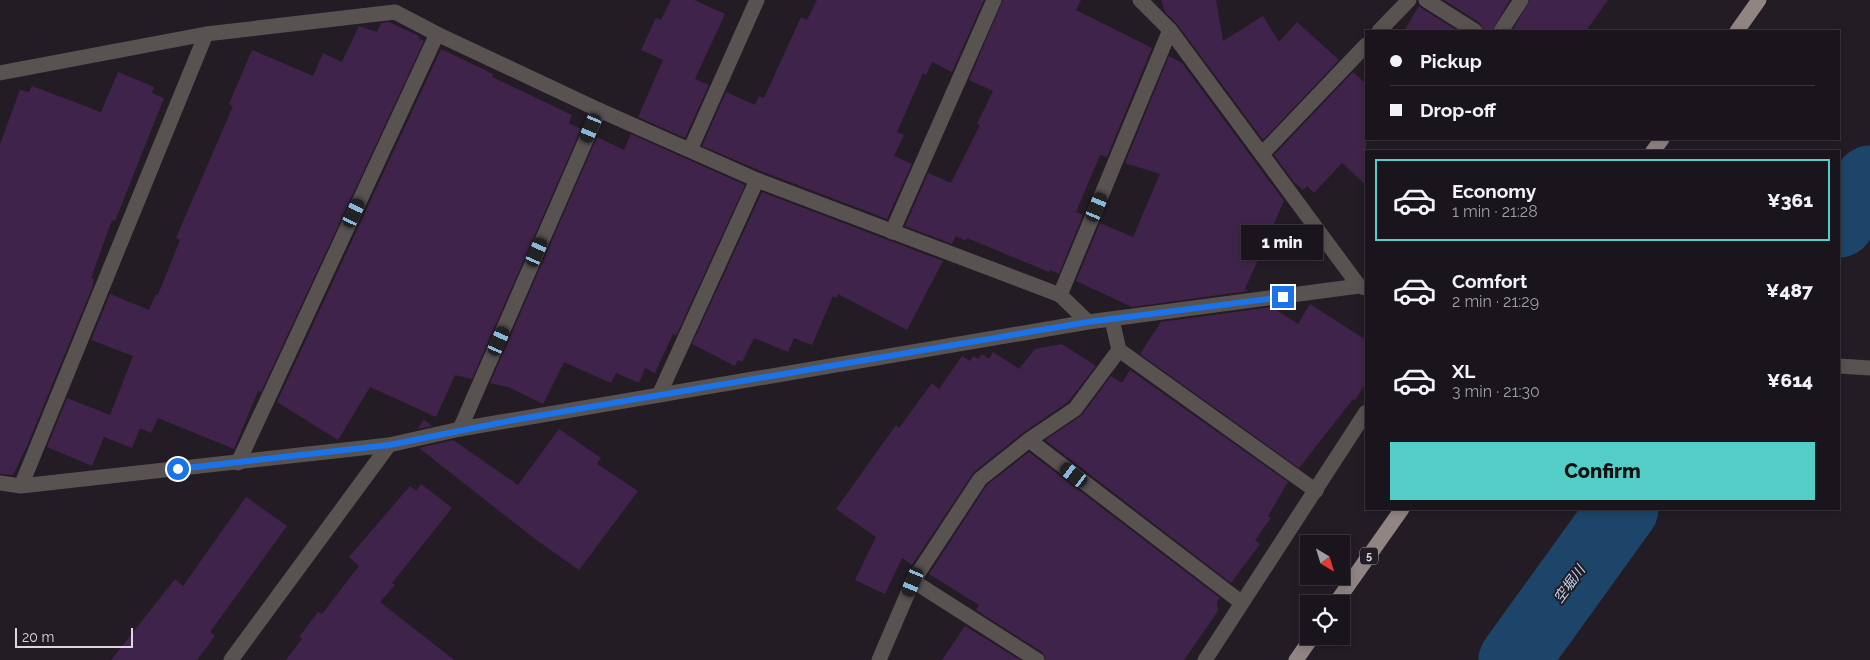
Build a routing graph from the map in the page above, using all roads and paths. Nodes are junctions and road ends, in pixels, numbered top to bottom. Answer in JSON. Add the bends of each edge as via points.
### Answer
{"nodes":[{"id":1,"x":757,"y":0,"type":"edge"},
{"id":2,"x":994,"y":0,"type":"edge"},
{"id":3,"x":1140,"y":0,"type":"edge"},
{"id":4,"x":1409,"y":0,"type":"edge"},
{"id":5,"x":1426,"y":0,"type":"edge"},
{"id":6,"x":1521,"y":0,"type":"edge"},
{"id":7,"x":1759,"y":0,"type":"edge"},
{"id":8,"x":1170,"y":30,"type":"junction"},
{"id":9,"x":1380,"y":30,"type":"edge"},
{"id":10,"x":1473,"y":30,"type":"edge"},
{"id":11,"x":1502,"y":30,"type":"edge"},
{"id":12,"x":1738,"y":30,"type":"edge"},
{"id":13,"x":206,"y":34,"type":"junction"},
{"id":14,"x":437,"y":34,"type":"junction"},
{"id":15,"x":1365,"y":46,"type":"edge"},
{"id":16,"x":0,"y":73,"type":"edge"},
{"id":17,"x":599,"y":110,"type":"junction"},
{"id":18,"x":690,"y":150,"type":"junction"},
{"id":19,"x":1262,"y":154,"type":"junction"},
{"id":20,"x":757,"y":180,"type":"junction"},
{"id":21,"x":892,"y":232,"type":"junction"},
{"id":22,"x":1363,"y":287,"type":"edge"},
{"id":23,"x":1060,"y":296,"type":"junction"},
{"id":24,"x":1112,"y":320,"type":"junction"},
{"id":25,"x":1088,"y":322,"type":"junction"},
{"id":26,"x":1119,"y":350,"type":"junction"},
{"id":27,"x":1840,"y":366,"type":"edge"},
{"id":28,"x":1863,"y":368,"type":"edge"},
{"id":29,"x":659,"y":394,"type":"junction"},
{"id":30,"x":1365,"y":414,"type":"edge"},
{"id":31,"x":460,"y":430,"type":"junction"},
{"id":32,"x":1029,"y":440,"type":"junction"},
{"id":33,"x":389,"y":445,"type":"junction"},
{"id":34,"x":238,"y":463,"type":"junction"},
{"id":35,"x":0,"y":483,"type":"edge"},
{"id":36,"x":21,"y":486,"type":"junction"},
{"id":37,"x":1316,"y":490,"type":"junction"},
{"id":38,"x":1401,"y":510,"type":"edge"},
{"id":39,"x":913,"y":582,"type":"junction"},
{"id":40,"x":1342,"y":595,"type":"edge"},
{"id":41,"x":1242,"y":603,"type":"junction"},
{"id":42,"x":1307,"y":645,"type":"edge"},
{"id":43,"x":231,"y":660,"type":"edge"},
{"id":44,"x":879,"y":660,"type":"edge"},
{"id":45,"x":1037,"y":660,"type":"edge"},
{"id":46,"x":1205,"y":660,"type":"edge"},
{"id":47,"x":1296,"y":660,"type":"edge"}],
"edges":[{"from":1,"to":18,"type":"street"},
{"from":2,"to":21,"type":"street"},
{"from":3,"to":8,"type":"street"},
{"from":4,"to":9,"type":"street"},
{"from":5,"to":10,"type":"street"},
{"from":6,"to":11,"type":"street"},
{"from":7,"to":12,"type":"main road"},
{"from":8,"to":19,"type":"street"},
{"from":8,"to":23,"type":"street"},
{"from":13,"to":14,"type":"street","via":[[395,12]]},
{"from":13,"to":16,"type":"street"},
{"from":13,"to":36,"type":"street"},
{"from":14,"to":17,"type":"street"},
{"from":14,"to":34,"type":"street"},
{"from":15,"to":19,"type":"street"},
{"from":17,"to":18,"type":"street"},
{"from":17,"to":31,"type":"street"},
{"from":18,"to":20,"type":"street"},
{"from":19,"to":22,"type":"street"},
{"from":20,"to":21,"type":"street"},
{"from":20,"to":29,"type":"street"},
{"from":21,"to":23,"type":"street"},
{"from":22,"to":24,"type":"street"},
{"from":23,"to":25,"type":"street"},
{"from":24,"to":25,"type":"street"},
{"from":24,"to":26,"type":"street"},
{"from":25,"to":29,"type":"street"},
{"from":26,"to":32,"type":"street","via":[[1075,409]]},
{"from":26,"to":37,"type":"street"},
{"from":27,"to":28,"type":"street"},
{"from":29,"to":31,"type":"street"},
{"from":30,"to":37,"type":"street"},
{"from":31,"to":33,"type":"street"},
{"from":32,"to":39,"type":"street","via":[[980,479]]},
{"from":32,"to":41,"type":"street"},
{"from":33,"to":34,"type":"street"},
{"from":33,"to":43,"type":"street"},
{"from":34,"to":36,"type":"street"},
{"from":35,"to":36,"type":"street"},
{"from":37,"to":41,"type":"street"},
{"from":38,"to":40,"type":"main road","number":"5"},
{"from":39,"to":44,"type":"street"},
{"from":39,"to":45,"type":"street"},
{"from":41,"to":46,"type":"street"},
{"from":42,"to":47,"type":"main road"}]}
